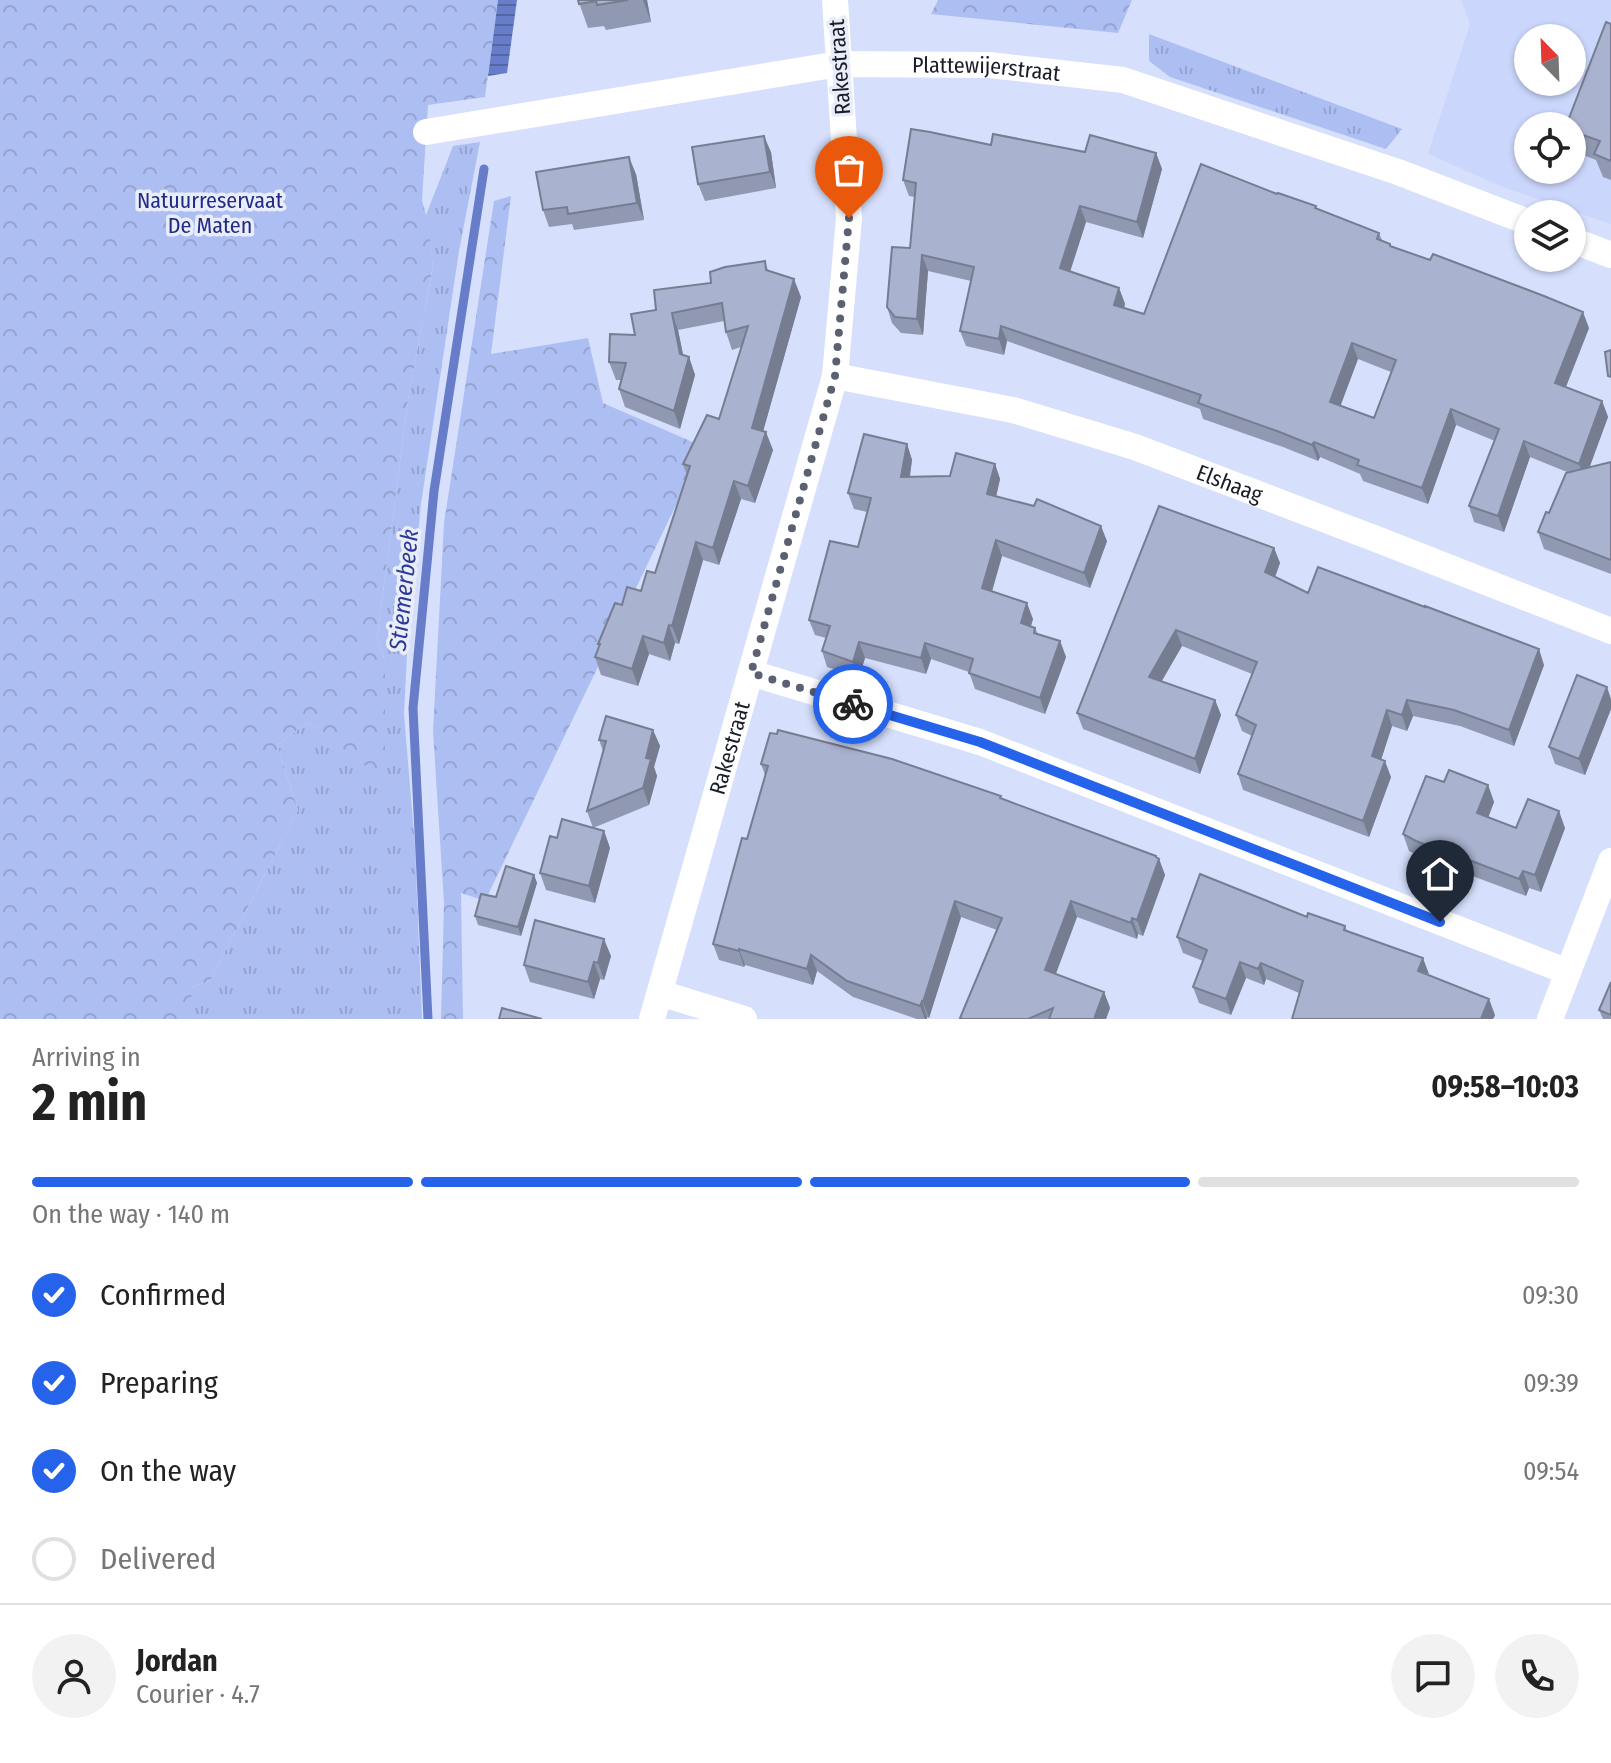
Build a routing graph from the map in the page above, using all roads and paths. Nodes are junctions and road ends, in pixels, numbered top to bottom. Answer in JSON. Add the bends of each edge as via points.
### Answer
{"nodes":[{"id":1,"x":835,"y":0,"type":"edge"},
{"id":2,"x":839,"y":64,"type":"junction"},
{"id":3,"x":426,"y":132,"type":"dead end"},
{"id":4,"x":1514,"y":217,"type":"edge"},
{"id":5,"x":1586,"y":245,"type":"edge"},
{"id":6,"x":1611,"y":255,"type":"edge"},
{"id":7,"x":835,"y":376,"type":"junction"},
{"id":8,"x":1611,"y":631,"type":"edge"},
{"id":9,"x":751,"y":673,"type":"junction"},
{"id":10,"x":1611,"y":861,"type":"edge"},
{"id":11,"x":1568,"y":972,"type":"junction"},
{"id":12,"x":660,"y":993,"type":"junction"},
{"id":13,"x":652,"y":1019,"type":"edge"},
{"id":14,"x":744,"y":1019,"type":"edge"},
{"id":15,"x":1550,"y":1019,"type":"edge"}],
"edges":[{"from":1,"to":2,"type":"street","name":"Rakestraat"},
{"from":2,"to":3,"type":"street","name":"Plattewijerstraat"},
{"from":2,"to":4,"type":"street","name":"Plattewijerstraat","via":[[989,65],[1123,80]]},
{"from":2,"to":7,"type":"street","name":"Rakestraat","via":[[849,218]]},
{"from":5,"to":6,"type":"street"},
{"from":7,"to":8,"type":"street","name":"Elshaag","via":[[1013,410],[1135,447]]},
{"from":7,"to":9,"type":"street","name":"Rakestraat"},
{"from":9,"to":11,"type":"street","via":[[980,742]]},
{"from":9,"to":12,"type":"street","name":"Rakestraat"},
{"from":10,"to":11,"type":"street"},
{"from":11,"to":15,"type":"street"},
{"from":12,"to":13,"type":"street","name":"Rakestraat"},
{"from":12,"to":14,"type":"street"}]}
